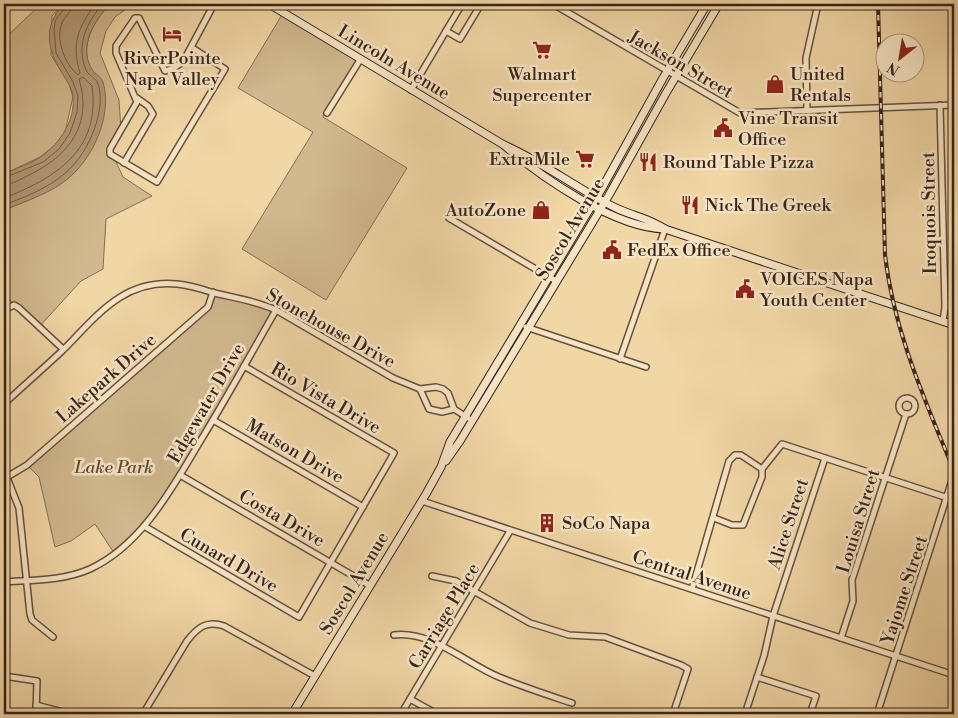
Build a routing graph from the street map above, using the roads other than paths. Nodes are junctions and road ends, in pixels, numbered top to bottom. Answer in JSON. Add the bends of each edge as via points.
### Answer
{"nodes":[{"id":1,"x":214,"y":4,"type":"edge"},
{"id":2,"x":269,"y":4,"type":"edge"},
{"id":3,"x":462,"y":4,"type":"edge"},
{"id":4,"x":482,"y":4,"type":"edge"},
{"id":5,"x":553,"y":4,"type":"edge"},
{"id":6,"x":707,"y":4,"type":"edge"},
{"id":7,"x":719,"y":4,"type":"edge"},
{"id":8,"x":818,"y":4,"type":"edge"},
{"id":9,"x":446,"y":31,"type":"junction"},
{"id":10,"x":191,"y":47,"type":"junction"},
{"id":11,"x":360,"y":60,"type":"junction"},
{"id":12,"x":666,"y":72,"type":"junction"},
{"id":13,"x":675,"y":77,"type":"junction"},
{"id":14,"x":411,"y":90,"type":"junction"},
{"id":15,"x":137,"y":98,"type":"junction"},
{"id":16,"x":940,"y":105,"type":"junction"},
{"id":17,"x":954,"y":105,"type":"edge"},
{"id":18,"x":807,"y":110,"type":"junction"},
{"id":19,"x":327,"y":113,"type":"dead end"},
{"id":20,"x":504,"y":146,"type":"junction"},
{"id":21,"x":124,"y":163,"type":"junction"},
{"id":22,"x":597,"y":197,"type":"junction"},
{"id":23,"x":605,"y":202,"type":"junction"},
{"id":24,"x":592,"y":206,"type":"junction"},
{"id":25,"x":599,"y":210,"type":"junction"},
{"id":26,"x":449,"y":218,"type":"dead end"},
{"id":27,"x":665,"y":229,"type":"junction"},
{"id":28,"x":549,"y":277,"type":"junction"},
{"id":29,"x":556,"y":282,"type":"junction"},
{"id":30,"x":213,"y":292,"type":"junction"},
{"id":31,"x":4,"y":310,"type":"edge"},
{"id":32,"x":276,"y":310,"type":"junction"},
{"id":33,"x":943,"y":321,"type":"junction"},
{"id":34,"x":954,"y":324,"type":"edge"},
{"id":35,"x":525,"y":327,"type":"junction"},
{"id":36,"x":63,"y":349,"type":"junction"},
{"id":37,"x":620,"y":359,"type":"junction"},
{"id":38,"x":244,"y":366,"type":"junction"},
{"id":39,"x":646,"y":367,"type":"dead end"},
{"id":40,"x":420,"y":389,"type":"junction"},
{"id":41,"x":4,"y":404,"type":"edge"},
{"id":42,"x":454,"y":408,"type":"junction"},
{"id":43,"x":906,"y":414,"type":"dead end"},
{"id":44,"x":466,"y":416,"type":"junction"},
{"id":45,"x":213,"y":420,"type":"junction"},
{"id":46,"x":472,"y":421,"type":"junction"},
{"id":47,"x":825,"y":458,"type":"junction"},
{"id":48,"x":441,"y":467,"type":"junction"},
{"id":49,"x":762,"y":469,"type":"junction"},
{"id":50,"x":4,"y":470,"type":"edge"},
{"id":51,"x":954,"y":474,"type":"edge"},
{"id":52,"x":180,"y":475,"type":"junction"},
{"id":53,"x":8,"y":477,"type":"junction"},
{"id":54,"x":885,"y":478,"type":"junction"},
{"id":55,"x":948,"y":498,"type":"junction"},
{"id":56,"x":422,"y":501,"type":"junction"},
{"id":57,"x":363,"y":507,"type":"junction"},
{"id":58,"x":714,"y":518,"type":"junction"},
{"id":59,"x":144,"y":526,"type":"junction"},
{"id":60,"x":510,"y":531,"type":"junction"},
{"id":61,"x":331,"y":563,"type":"junction"},
{"id":62,"x":432,"y":576,"type":"dead end"},
{"id":63,"x":26,"y":580,"type":"junction"},
{"id":64,"x":4,"y":582,"type":"edge"},
{"id":65,"x":369,"y":585,"type":"junction"},
{"id":66,"x":692,"y":589,"type":"junction"},
{"id":67,"x":475,"y":591,"type":"junction"},
{"id":68,"x":773,"y":616,"type":"junction"},
{"id":69,"x":394,"y":635,"type":"dead end"},
{"id":70,"x":53,"y":637,"type":"dead end"},
{"id":71,"x":841,"y":638,"type":"junction"},
{"id":72,"x":443,"y":646,"type":"junction"},
{"id":73,"x":897,"y":656,"type":"junction"},
{"id":74,"x":954,"y":674,"type":"edge"},
{"id":75,"x":4,"y":676,"type":"edge"},
{"id":76,"x":315,"y":676,"type":"junction"},
{"id":77,"x":757,"y":677,"type":"junction"},
{"id":78,"x":410,"y":699,"type":"junction"},
{"id":79,"x":572,"y":704,"type":"dead end"},
{"id":80,"x":36,"y":705,"type":"junction"},
{"id":81,"x":36,"y":714,"type":"edge"},
{"id":82,"x":71,"y":714,"type":"edge"},
{"id":83,"x":143,"y":714,"type":"edge"},
{"id":84,"x":292,"y":714,"type":"edge"},
{"id":85,"x":401,"y":714,"type":"edge"},
{"id":86,"x":437,"y":714,"type":"edge"},
{"id":87,"x":673,"y":714,"type":"edge"},
{"id":88,"x":745,"y":714,"type":"edge"},
{"id":89,"x":810,"y":714,"type":"edge"},
{"id":90,"x":877,"y":714,"type":"edge"}],
"edges":[{"from":1,"to":10,"type":"street"},
{"from":2,"to":11,"type":"main road","name":"Lincoln Avenue"},
{"from":3,"to":9,"type":"street"},
{"from":4,"to":9,"type":"street","via":[[460,39]]},
{"from":5,"to":12,"type":"street","name":"Jackson Street"},
{"from":6,"to":12,"type":"main road","name":"Soscol Avenue"},
{"from":7,"to":13,"type":"main road","name":"Soscol Avenue"},
{"from":8,"to":18,"type":"street","via":[[806,58]]},
{"from":9,"to":14,"type":"street"},
{"from":10,"to":15,"type":"street","via":[[179,66],[165,71],[141,20],[135,18],[116,49]]},
{"from":10,"to":21,"type":"street","via":[[226,69],[157,182]]},
{"from":11,"to":14,"type":"main road","name":"Lincoln Avenue"},
{"from":11,"to":19,"type":"street"},
{"from":12,"to":13,"type":"street","name":"Jackson Street"},
{"from":12,"to":22,"type":"main road","name":"Soscol Avenue"},
{"from":13,"to":18,"type":"street","name":"Jackson Street","via":[[740,113]]},
{"from":13,"to":23,"type":"main road","name":"Soscol Avenue"},
{"from":14,"to":20,"type":"main road","name":"Lincoln Avenue"},
{"from":15,"to":21,"type":"street","via":[[110,149],[113,157]]},
{"from":15,"to":21,"type":"street","via":[[153,114]]},
{"from":16,"to":17,"type":"street","name":"Jackson Street"},
{"from":16,"to":18,"type":"street","name":"Jackson Street"},
{"from":16,"to":33,"type":"street","name":"Iroquois Street"},
{"from":20,"to":22,"type":"main road","name":"Lincoln Avenue","via":[[524,154]]},
{"from":20,"to":24,"type":"main road","name":"Lincoln Avenue"},
{"from":22,"to":23,"type":"main road","name":"Lincoln Avenue"},
{"from":22,"to":24,"type":"main road","name":"Soscol Avenue"},
{"from":23,"to":25,"type":"main road","name":"Soscol Avenue"},
{"from":23,"to":27,"type":"main road","name":"Lincoln Avenue","via":[[652,220]]},
{"from":24,"to":25,"type":"main road","name":"Lincoln Avenue"},
{"from":24,"to":28,"type":"main road","name":"Soscol Avenue"},
{"from":25,"to":27,"type":"main road","name":"Lincoln Avenue","via":[[650,229]]},
{"from":25,"to":29,"type":"main road","name":"Soscol Avenue"},
{"from":26,"to":28,"type":"street"},
{"from":27,"to":33,"type":"main road","name":"Lincoln Avenue"},
{"from":27,"to":37,"type":"street"},
{"from":28,"to":29,"type":"street"},
{"from":28,"to":35,"type":"main road","name":"Soscol Avenue"},
{"from":29,"to":35,"type":"main road","name":"Soscol Avenue"},
{"from":30,"to":32,"type":"street","name":"Stonehouse Drive","via":[[258,302]]},
{"from":30,"to":36,"type":"street","name":"Stonehouse Drive","via":[[177,284],[140,288],[122,295],[102,309]]},
{"from":30,"to":53,"type":"street","name":"Lakepark Drive","via":[[208,307],[27,465]]},
{"from":31,"to":36,"type":"street","via":[[14,305],[20,308]]},
{"from":32,"to":38,"type":"street","name":"Edgewater Drive"},
{"from":32,"to":40,"type":"street","name":"Stonehouse Drive","via":[[370,366]]},
{"from":33,"to":34,"type":"main road","name":"Lincoln Avenue"},
{"from":35,"to":37,"type":"street"},
{"from":35,"to":44,"type":"main road","name":"Soscol Avenue"},
{"from":35,"to":46,"type":"main road","name":"Soscol Avenue"},
{"from":36,"to":41,"type":"street","name":"Stonehouse Drive"},
{"from":37,"to":39,"type":"street"},
{"from":38,"to":45,"type":"street","name":"Edgewater Drive"},
{"from":38,"to":57,"type":"street","name":"Rio Vista Drive","via":[[394,453]]},
{"from":40,"to":42,"type":"street","name":"Stonehouse Drive","via":[[443,389]]},
{"from":40,"to":42,"type":"street","via":[[429,409],[442,412]]},
{"from":42,"to":44,"type":"street","name":"Stonehouse Drive"},
{"from":43,"to":54,"type":"street","name":"Louisa Street"},
{"from":44,"to":46,"type":"street","name":"Stonehouse Drive"},
{"from":44,"to":48,"type":"main road","name":"Soscol Avenue","via":[[450,442]]},
{"from":45,"to":52,"type":"street","name":"Edgewater Drive"},
{"from":45,"to":57,"type":"street","name":"Matson Drive"},
{"from":46,"to":48,"type":"main road","name":"Soscol Avenue"},
{"from":47,"to":49,"type":"street","via":[[782,444]]},
{"from":47,"to":54,"type":"street"},
{"from":47,"to":68,"type":"street","name":"Alice Street"},
{"from":48,"to":56,"type":"main road","name":"Soscol Avenue"},
{"from":49,"to":58,"type":"street","via":[[762,477],[743,525],[732,525]]},
{"from":49,"to":58,"type":"street","via":[[741,455],[735,455],[729,461],[712,514]]},
{"from":50,"to":53,"type":"street"},
{"from":51,"to":55,"type":"street","name":"Yajome Street"},
{"from":52,"to":59,"type":"street","name":"Edgewater Drive"},
{"from":52,"to":61,"type":"street","name":"Costa Drive"},
{"from":53,"to":63,"type":"street","via":[[19,508]]},
{"from":54,"to":55,"type":"street"},
{"from":54,"to":71,"type":"street","name":"Louisa Street","via":[[852,580],[853,601]]},
{"from":55,"to":73,"type":"street","name":"Yajome Street"},
{"from":56,"to":60,"type":"street","name":"Central Avenue"},
{"from":56,"to":65,"type":"main road","name":"Soscol Avenue"},
{"from":57,"to":61,"type":"street"},
{"from":58,"to":66,"type":"street"},
{"from":59,"to":61,"type":"street","name":"Cunard Drive","via":[[299,617]]},
{"from":59,"to":63,"type":"street","name":"Edgewater Drive","via":[[109,558],[89,569],[66,577]]},
{"from":60,"to":66,"type":"street","name":"Central Avenue"},
{"from":60,"to":67,"type":"street","name":"Carriage Place"},
{"from":61,"to":65,"type":"street","name":"Costa Drive"},
{"from":62,"to":67,"type":"street","via":[[456,581]]},
{"from":63,"to":64,"type":"street","name":"Edgewater Drive"},
{"from":63,"to":70,"type":"street","via":[[32,620]]},
{"from":65,"to":76,"type":"main road","name":"Soscol Avenue"},
{"from":66,"to":68,"type":"street","name":"Central Avenue"},
{"from":67,"to":72,"type":"street","name":"Carriage Place"},
{"from":67,"to":87,"type":"street","via":[[530,623],[569,635],[605,637],[688,669]]},
{"from":68,"to":71,"type":"street","name":"Central Avenue"},
{"from":68,"to":77,"type":"street","name":"Alice Street"},
{"from":69,"to":72,"type":"street","via":[[404,633]]},
{"from":71,"to":73,"type":"street","name":"Central Avenue"},
{"from":72,"to":78,"type":"street","name":"Carriage Place"},
{"from":72,"to":79,"type":"street","via":[[498,677]]},
{"from":73,"to":74,"type":"street","name":"Central Avenue"},
{"from":73,"to":90,"type":"street","name":"Yajome Street"},
{"from":75,"to":80,"type":"street","via":[[37,681]]},
{"from":76,"to":83,"type":"street","via":[[224,626],[205,624],[195,630],[187,641]]},
{"from":76,"to":84,"type":"main road","name":"Soscol Avenue"},
{"from":77,"to":88,"type":"street","name":"Alice Street"},
{"from":77,"to":89,"type":"street","via":[[816,696]]},
{"from":78,"to":85,"type":"street","name":"Carriage Place"},
{"from":78,"to":86,"type":"street"},
{"from":80,"to":81,"type":"street"},
{"from":80,"to":82,"type":"street"}]}
